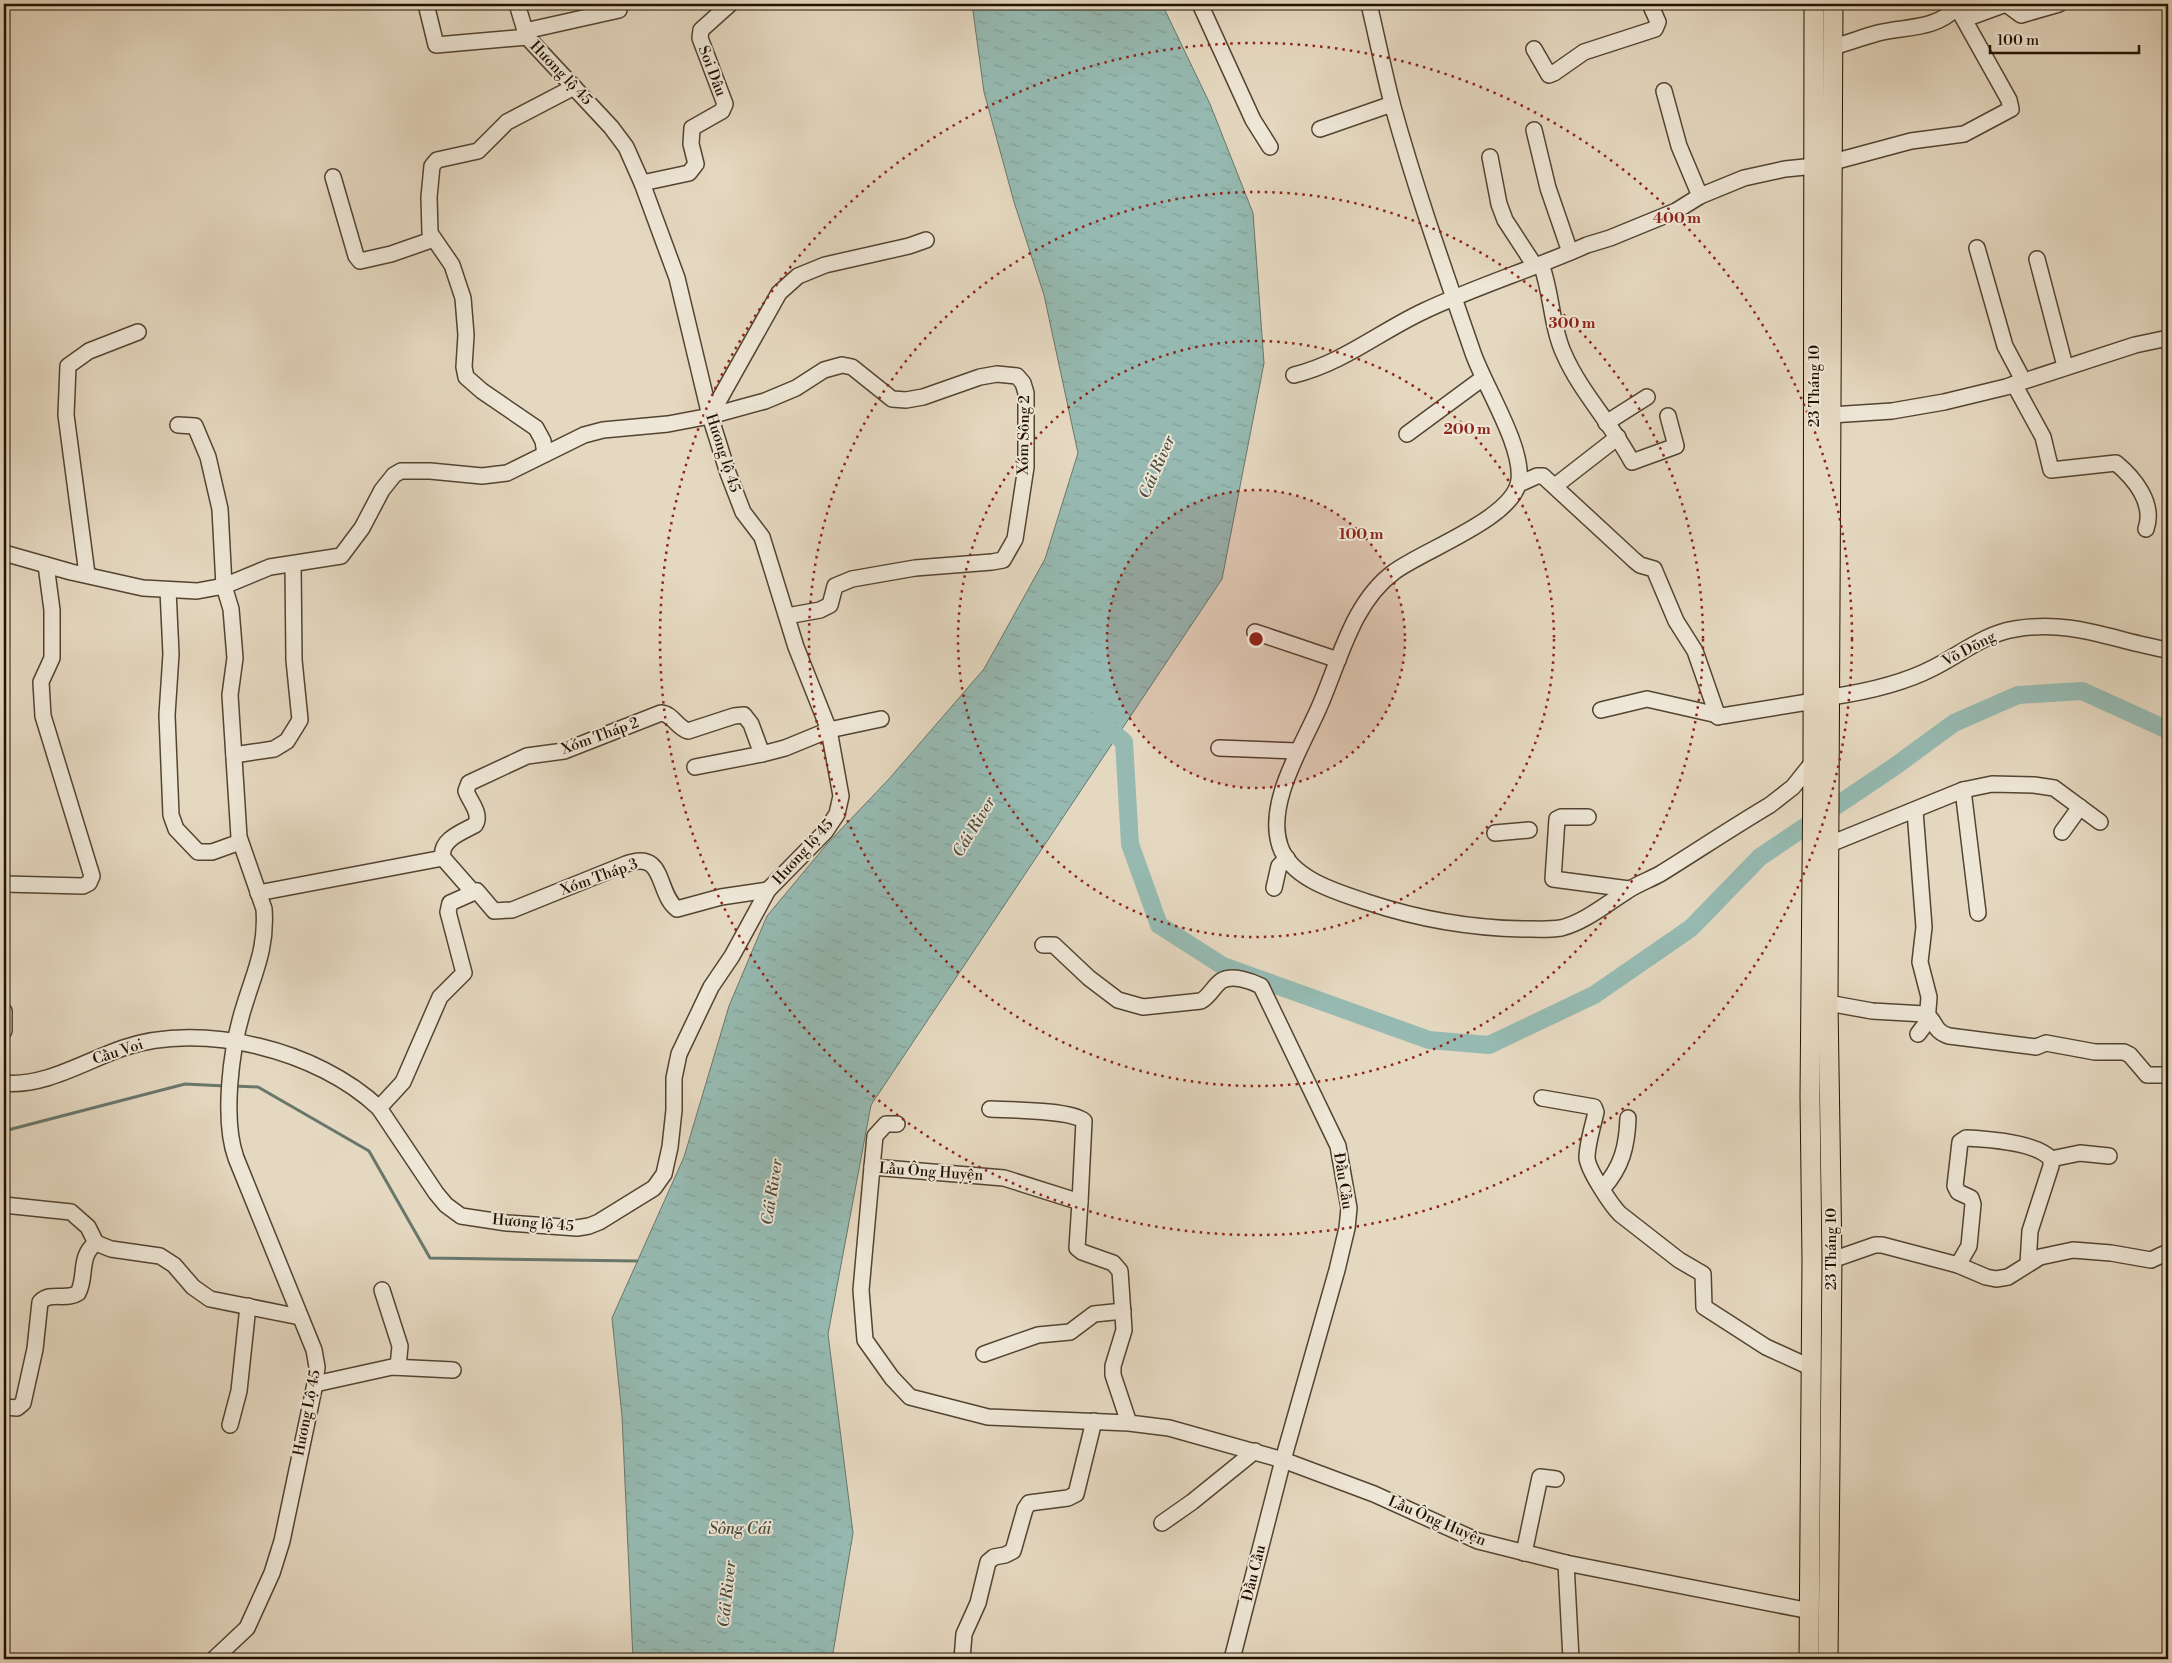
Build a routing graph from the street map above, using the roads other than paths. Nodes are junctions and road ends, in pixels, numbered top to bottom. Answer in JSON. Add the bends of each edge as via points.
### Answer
{"nodes":[{"id":1,"x":426,"y":4,"type":"edge"},
{"id":2,"x":517,"y":4,"type":"edge"},
{"id":3,"x":730,"y":4,"type":"edge"},
{"id":4,"x":1200,"y":4,"type":"edge"},
{"id":5,"x":1369,"y":4,"type":"edge"},
{"id":6,"x":1650,"y":4,"type":"edge"},
{"id":7,"x":1814,"y":4,"type":"edge"},
{"id":8,"x":1833,"y":4,"type":"edge"},
{"id":9,"x":2059,"y":4,"type":"edge"},
{"id":10,"x":619,"y":10,"type":"dead end"},
{"id":11,"x":1960,"y":10,"type":"edge"},
{"id":12,"x":526,"y":34,"type":"junction"},
{"id":13,"x":1833,"y":47,"type":"junction"},
{"id":14,"x":1534,"y":50,"type":"dead end"},
{"id":15,"x":574,"y":88,"type":"junction"},
{"id":16,"x":1664,"y":91,"type":"dead end"},
{"id":17,"x":1392,"y":104,"type":"junction"},
{"id":18,"x":1320,"y":129,"type":"dead end"},
{"id":19,"x":1534,"y":130,"type":"dead end"},
{"id":20,"x":1270,"y":147,"type":"dead end"},
{"id":21,"x":1490,"y":157,"type":"dead end"},
{"id":22,"x":1824,"y":164,"type":"junction"},
{"id":23,"x":333,"y":177,"type":"dead end"},
{"id":24,"x":642,"y":183,"type":"junction"},
{"id":25,"x":1700,"y":196,"type":"junction"},
{"id":26,"x":434,"y":239,"type":"junction"},
{"id":27,"x":926,"y":240,"type":"dead end"},
{"id":28,"x":1977,"y":248,"type":"dead end"},
{"id":29,"x":1570,"y":252,"type":"junction"},
{"id":30,"x":2038,"y":259,"type":"dead end"},
{"id":31,"x":1538,"y":265,"type":"junction"},
{"id":32,"x":1455,"y":297,"type":"junction"},
{"id":33,"x":138,"y":332,"type":"dead end"},
{"id":34,"x":2168,"y":338,"type":"edge"},
{"id":35,"x":2065,"y":366,"type":"junction"},
{"id":36,"x":1294,"y":375,"type":"dead end"},
{"id":37,"x":1483,"y":378,"type":"junction"},
{"id":38,"x":2019,"y":382,"type":"junction"},
{"id":39,"x":1647,"y":397,"type":"dead end"},
{"id":40,"x":1831,"y":415,"type":"junction"},
{"id":41,"x":710,"y":416,"type":"junction"},
{"id":42,"x":1668,"y":416,"type":"dead end"},
{"id":43,"x":1606,"y":423,"type":"junction"},
{"id":44,"x":178,"y":425,"type":"dead end"},
{"id":45,"x":1407,"y":434,"type":"dead end"},
{"id":46,"x":1618,"y":437,"type":"junction"},
{"id":47,"x":545,"y":454,"type":"junction"},
{"id":48,"x":1519,"y":484,"type":"junction"},
{"id":49,"x":1555,"y":486,"type":"junction"},
{"id":50,"x":2146,"y":529,"type":"dead end"},
{"id":51,"x":4,"y":553,"type":"edge"},
{"id":52,"x":293,"y":564,"type":"junction"},
{"id":53,"x":46,"y":565,"type":"junction"},
{"id":54,"x":87,"y":574,"type":"junction"},
{"id":55,"x":224,"y":586,"type":"junction"},
{"id":56,"x":168,"y":590,"type":"junction"},
{"id":57,"x":787,"y":616,"type":"junction"},
{"id":58,"x":1255,"y":632,"type":"dead end"},
{"id":59,"x":2168,"y":650,"type":"edge"},
{"id":60,"x":1338,"y":660,"type":"junction"},
{"id":61,"x":1822,"y":699,"type":"junction"},
{"id":62,"x":1601,"y":710,"type":"dead end"},
{"id":63,"x":1718,"y":717,"type":"junction"},
{"id":64,"x":881,"y":719,"type":"dead end"},
{"id":65,"x":829,"y":730,"type":"junction"},
{"id":66,"x":1218,"y":748,"type":"dead end"},
{"id":67,"x":1297,"y":751,"type":"junction"},
{"id":68,"x":762,"y":754,"type":"junction"},
{"id":69,"x":234,"y":755,"type":"junction"},
{"id":70,"x":1813,"y":765,"type":"junction"},
{"id":71,"x":695,"y":768,"type":"dead end"},
{"id":72,"x":1963,"y":790,"type":"junction"},
{"id":73,"x":2080,"y":806,"type":"junction"},
{"id":74,"x":1915,"y":811,"type":"junction"},
{"id":75,"x":1588,"y":817,"type":"dead end"},
{"id":76,"x":2100,"y":822,"type":"dead end"},
{"id":77,"x":1529,"y":830,"type":"dead end"},
{"id":78,"x":2062,"y":832,"type":"dead end"},
{"id":79,"x":1496,"y":833,"type":"dead end"},
{"id":80,"x":240,"y":842,"type":"junction"},
{"id":81,"x":1830,"y":842,"type":"junction"},
{"id":82,"x":443,"y":858,"type":"junction"},
{"id":83,"x":1286,"y":858,"type":"junction"},
{"id":84,"x":4,"y":884,"type":"edge"},
{"id":85,"x":1274,"y":888,"type":"dead end"},
{"id":86,"x":1629,"y":889,"type":"junction"},
{"id":87,"x":768,"y":890,"type":"junction"},
{"id":88,"x":472,"y":891,"type":"junction"},
{"id":89,"x":258,"y":893,"type":"junction"},
{"id":90,"x":1978,"y":913,"type":"dead end"},
{"id":91,"x":1043,"y":944,"type":"dead end"},
{"id":92,"x":1828,"y":1003,"type":"junction"},
{"id":93,"x":4,"y":1011,"type":"edge"},
{"id":94,"x":1928,"y":1016,"type":"junction"},
{"id":95,"x":4,"y":1029,"type":"edge"},
{"id":96,"x":1918,"y":1034,"type":"dead end"},
{"id":97,"x":235,"y":1042,"type":"junction"},
{"id":98,"x":2168,"y":1075,"type":"edge"},
{"id":99,"x":4,"y":1083,"type":"edge"},
{"id":100,"x":1542,"y":1098,"type":"dead end"},
{"id":101,"x":379,"y":1108,"type":"junction"},
{"id":102,"x":990,"y":1109,"type":"dead end"},
{"id":103,"x":1628,"y":1118,"type":"dead end"},
{"id":104,"x":897,"y":1124,"type":"dead end"},
{"id":105,"x":2109,"y":1156,"type":"dead end"},
{"id":106,"x":2051,"y":1159,"type":"junction"},
{"id":107,"x":872,"y":1167,"type":"junction"},
{"id":108,"x":1603,"y":1188,"type":"junction"},
{"id":109,"x":1080,"y":1202,"type":"junction"},
{"id":110,"x":4,"y":1205,"type":"edge"},
{"id":111,"x":96,"y":1243,"type":"junction"},
{"id":112,"x":2168,"y":1252,"type":"edge"},
{"id":113,"x":1832,"y":1260,"type":"junction"},
{"id":114,"x":1812,"y":1261,"type":"junction"},
{"id":115,"x":2028,"y":1264,"type":"junction"},
{"id":116,"x":1958,"y":1265,"type":"junction"},
{"id":117,"x":382,"y":1290,"type":"dead end"},
{"id":118,"x":248,"y":1306,"type":"junction"},
{"id":119,"x":1123,"y":1312,"type":"junction"},
{"id":120,"x":300,"y":1316,"type":"junction"},
{"id":121,"x":984,"y":1354,"type":"dead end"},
{"id":122,"x":398,"y":1367,"type":"junction"},
{"id":123,"x":1812,"y":1368,"type":"junction"},
{"id":124,"x":454,"y":1370,"type":"dead end"},
{"id":125,"x":316,"y":1384,"type":"junction"},
{"id":126,"x":4,"y":1407,"type":"edge"},
{"id":127,"x":1094,"y":1421,"type":"junction"},
{"id":128,"x":1129,"y":1423,"type":"junction"},
{"id":129,"x":230,"y":1425,"type":"dead end"},
{"id":130,"x":1255,"y":1451,"type":"junction"},
{"id":131,"x":1283,"y":1460,"type":"junction"},
{"id":132,"x":1556,"y":1479,"type":"dead end"},
{"id":133,"x":1162,"y":1523,"type":"dead end"},
{"id":134,"x":1524,"y":1553,"type":"junction"},
{"id":135,"x":1566,"y":1563,"type":"junction"},
{"id":136,"x":1810,"y":1611,"type":"junction"},
{"id":137,"x":214,"y":1659,"type":"edge"},
{"id":138,"x":962,"y":1659,"type":"edge"},
{"id":139,"x":1232,"y":1659,"type":"edge"},
{"id":140,"x":1570,"y":1659,"type":"edge"},
{"id":141,"x":1809,"y":1659,"type":"edge"},
{"id":142,"x":1828,"y":1659,"type":"edge"}],
"edges":[{"from":1,"to":12,"type":"street","via":[[436,45]]},
{"from":2,"to":12,"type":"street","name":"Hương lộ 45"},
{"from":3,"to":24,"type":"street","name":"Soi Dâu","via":[[701,30],[700,38],[725,104],[722,111],[692,128],[696,164],[689,173]]},
{"from":4,"to":20,"type":"street","via":[[1253,120]]},
{"from":5,"to":17,"type":"street"},
{"from":6,"to":14,"type":"street","via":[[1658,22],[1656,29],[1584,52],[1549,75]]},
{"from":7,"to":22,"type":"main road","name":"23 Tháng 10"},
{"from":8,"to":13,"type":"main road","name":"23 Tháng 10"},
{"from":9,"to":11,"type":"street","via":[[2021,15],[2006,4]]},
{"from":10,"to":12,"type":"street"},
{"from":11,"to":13,"type":"street","via":[[1922,27],[1884,32]]},
{"from":11,"to":22,"type":"street","via":[[2011,108],[1964,134],[1911,141]]},
{"from":12,"to":15,"type":"street","name":"Hương lộ 45"},
{"from":13,"to":22,"type":"main road","name":"23 Tháng 10"},
{"from":15,"to":24,"type":"street","name":"Hương lộ 45","via":[[626,147]]},
{"from":15,"to":26,"type":"street","via":[[507,122],[478,151],[437,160],[432,166],[429,206],[430,234]]},
{"from":16,"to":25,"type":"street","via":[[1679,146]]},
{"from":17,"to":18,"type":"street"},
{"from":17,"to":32,"type":"street"},
{"from":19,"to":29,"type":"street","via":[[1548,188]]},
{"from":21,"to":31,"type":"street","via":[[1505,220]]},
{"from":22,"to":25,"type":"street","via":[[1744,178]]},
{"from":22,"to":40,"type":"main road","name":"23 Tháng 10"},
{"from":22,"to":61,"type":"main road","name":"23 Tháng 10"},
{"from":23,"to":26,"type":"street","via":[[360,261]]},
{"from":24,"to":41,"type":"street","name":"Hương lộ 45","via":[[677,278]]},
{"from":25,"to":29,"type":"street","via":[[1676,211]]},
{"from":26,"to":47,"type":"street","via":[[452,265],[464,298],[466,376],[536,428]]},
{"from":27,"to":41,"type":"street","via":[[825,265],[798,276],[779,293]]},
{"from":28,"to":38,"type":"street","via":[[2005,346]]},
{"from":29,"to":31,"type":"street"},
{"from":30,"to":35,"type":"street"},
{"from":31,"to":32,"type":"street"},
{"from":31,"to":43,"type":"street","via":[[1562,351]]},
{"from":32,"to":36,"type":"street","via":[[1400,323],[1334,362]]},
{"from":32,"to":37,"type":"street"},
{"from":33,"to":54,"type":"street","via":[[89,351],[68,366],[66,415]]},
{"from":34,"to":35,"type":"street"},
{"from":35,"to":38,"type":"street"},
{"from":37,"to":45,"type":"street"},
{"from":37,"to":48,"type":"street","via":[[1511,439]]},
{"from":38,"to":40,"type":"street","via":[[1892,411]]},
{"from":38,"to":50,"type":"street","via":[[2043,437],[2051,470],[2116,463],[2144,496],[2148,512]]},
{"from":39,"to":43,"type":"street"},
{"from":40,"to":61,"type":"main road","name":"23 Tháng 10"},
{"from":41,"to":47,"type":"street","via":[[603,430]]},
{"from":41,"to":57,"type":"street","name":"Hương lộ 45","via":[[743,512],[762,537]]},
{"from":41,"to":57,"type":"street","name":"Xóm Sông 2","via":[[765,401],[796,388],[824,370],[842,365],[852,367],[892,399],[906,400],[998,374],[1017,376],[1023,383],[1028,408],[1026,467],[1015,539],[1003,560],[915,568],[840,582],[835,586],[830,605]]},
{"from":42,"to":46,"type":"street","via":[[1676,446],[1632,462]]},
{"from":43,"to":46,"type":"street"},
{"from":44,"to":55,"type":"street","name":"Hương Lộ 45","via":[[195,426],[217,488],[223,536]]},
{"from":46,"to":49,"type":"street"},
{"from":47,"to":52,"type":"street","via":[[507,473],[482,476],[401,471],[382,490],[362,528],[341,556]]},
{"from":48,"to":49,"type":"street","via":[[1543,476]]},
{"from":48,"to":60,"type":"street","via":[[1508,503],[1489,518],[1404,565],[1382,582],[1352,625]]},
{"from":49,"to":63,"type":"street","via":[[1640,566],[1654,569],[1676,621],[1695,651]]},
{"from":51,"to":53,"type":"street"},
{"from":52,"to":55,"type":"street","via":[[270,567]]},
{"from":52,"to":69,"type":"street","via":[[294,660],[300,720],[287,740],[274,749]]},
{"from":53,"to":54,"type":"street"},
{"from":53,"to":84,"type":"street","via":[[52,610],[52,658],[41,682],[43,716],[92,876],[83,886]]},
{"from":54,"to":56,"type":"street","via":[[143,588]]},
{"from":55,"to":56,"type":"street","via":[[198,591]]},
{"from":55,"to":69,"type":"street","name":"Hương Lộ 45","via":[[231,609],[235,658],[230,696]]},
{"from":56,"to":80,"type":"street","via":[[171,654],[167,715],[173,824],[198,852],[212,852]]},
{"from":57,"to":65,"type":"street","name":"Hương lộ 45"},
{"from":58,"to":60,"type":"street"},
{"from":59,"to":61,"type":"street","name":"Võ Dõng","via":[[2077,628],[2014,629],[1996,633],[1918,675]]},
{"from":60,"to":67,"type":"street","via":[[1320,708]]},
{"from":61,"to":63,"type":"street","name":"Võ Dõng"},
{"from":61,"to":70,"type":"main road","name":"23 Tháng 10"},
{"from":61,"to":81,"type":"main road","name":"23 Tháng 10","via":[[1831,746]]},
{"from":62,"to":63,"type":"street","via":[[1647,699]]},
{"from":64,"to":65,"type":"street"},
{"from":65,"to":68,"type":"street"},
{"from":65,"to":87,"type":"street","name":"Hương lộ 45","via":[[840,787],[836,814],[825,832]]},
{"from":66,"to":67,"type":"street"},
{"from":67,"to":83,"type":"street","via":[[1285,784],[1278,821],[1279,845]]},
{"from":68,"to":71,"type":"street"},
{"from":68,"to":82,"type":"street","name":"Xóm Tháp 2","via":[[751,724],[744,716],[734,716],[688,731],[664,713],[564,751],[527,756],[469,783],[466,791],[477,821],[447,842]]},
{"from":69,"to":80,"type":"street","name":"Hương Lộ 45"},
{"from":70,"to":86,"type":"street","via":[[1770,805],[1657,876]]},
{"from":70,"to":114,"type":"main road","name":"23 Tháng 10"},
{"from":72,"to":73,"type":"street","via":[[1999,784],[2049,787]]},
{"from":72,"to":74,"type":"street"},
{"from":72,"to":90,"type":"street"},
{"from":73,"to":76,"type":"street"},
{"from":73,"to":78,"type":"street"},
{"from":74,"to":81,"type":"street"},
{"from":74,"to":94,"type":"street","via":[[1924,927],[1920,962],[1928,992]]},
{"from":75,"to":86,"type":"street","via":[[1557,819],[1554,879]]},
{"from":77,"to":79,"type":"street"},
{"from":80,"to":89,"type":"street","name":"Hương Lộ 45"},
{"from":81,"to":92,"type":"main road","name":"23 Tháng 10"},
{"from":82,"to":88,"type":"street","name":"Xóm Tháp 3"},
{"from":82,"to":89,"type":"street"},
{"from":83,"to":85,"type":"street","via":[[1279,866]]},
{"from":83,"to":86,"type":"street","via":[[1305,875],[1334,891],[1426,919],[1481,927],[1561,928],[1598,910]]},
{"from":87,"to":88,"type":"street","name":"Xóm Tháp 3","via":[[721,897],[677,910],[653,865],[641,860],[505,912],[494,911],[480,892]]},
{"from":87,"to":101,"type":"street","name":"Hương lộ 45","via":[[732,956],[711,986],[676,1061],[673,1127],[664,1174],[647,1194],[600,1222],[583,1228],[555,1227],[461,1216],[436,1193]]},
{"from":88,"to":101,"type":"street","via":[[448,906],[464,975],[440,997],[406,1077]]},
{"from":89,"to":97,"type":"street","name":"Hương Lộ 45","via":[[265,918],[263,951]]},
{"from":91,"to":131,"type":"street","name":"Đầu Cầu","via":[[1054,945],[1118,1000],[1143,1007],[1201,1001],[1226,979],[1255,983],[1262,988],[1338,1146],[1349,1208],[1347,1228]]},
{"from":92,"to":94,"type":"street"},
{"from":92,"to":113,"type":"main road","name":"23 Tháng 10"},
{"from":93,"to":95,"type":"street"},
{"from":94,"to":96,"type":"street"},
{"from":94,"to":98,"type":"street","via":[[1937,1030],[1949,1036],[2036,1047],[2046,1043],[2095,1052],[2124,1052],[2147,1074]]},
{"from":97,"to":99,"type":"street","name":"Cầu Voi","via":[[183,1039],[148,1042],[46,1078]]},
{"from":97,"to":101,"type":"street","name":"Hương lộ 45","via":[[318,1066],[346,1081]]},
{"from":97,"to":120,"type":"street","name":"Hương Lộ 45","via":[[230,1101],[233,1149]]},
{"from":100,"to":108,"type":"street","via":[[1594,1106],[1596,1112],[1588,1159]]},
{"from":102,"to":109,"type":"street","via":[[1034,1111],[1082,1119],[1085,1128]]},
{"from":103,"to":108,"type":"street","via":[[1623,1157]]},
{"from":104,"to":107,"type":"street","via":[[886,1124],[876,1134]]},
{"from":105,"to":106,"type":"street","via":[[2080,1153]]},
{"from":106,"to":115,"type":"street","via":[[2030,1231]]},
{"from":106,"to":116,"type":"street","via":[[2022,1145],[1966,1138],[1960,1142],[1955,1186],[1958,1192],[1971,1198],[1973,1204],[1969,1246]]},
{"from":107,"to":109,"type":"street","name":"Lầu Ông Huyện","via":[[1004,1178]]},
{"from":107,"to":127,"type":"street","name":"Lầu Ông Huyện","via":[[861,1290],[862,1322],[868,1347],[892,1378],[914,1398],[988,1417]]},
{"from":108,"to":123,"type":"street","via":[[1620,1214],[1703,1274],[1702,1304],[1706,1308],[1766,1347]]},
{"from":109,"to":119,"type":"street","via":[[1077,1248],[1118,1266],[1122,1275]]},
{"from":110,"to":111,"type":"street","via":[[71,1212],[88,1227]]},
{"from":111,"to":118,"type":"street","via":[[112,1249],[160,1256],[210,1299]]},
{"from":111,"to":126,"type":"street","via":[[84,1260],[78,1293],[71,1297],[48,1296],[40,1302],[35,1349],[23,1403],[17,1408]]},
{"from":112,"to":115,"type":"street","via":[[2151,1260],[2073,1250],[2048,1254]]},
{"from":113,"to":114,"type":"main road"},
{"from":113,"to":116,"type":"street","via":[[1882,1245]]},
{"from":113,"to":142,"type":"main road","name":"23 Tháng 10"},
{"from":114,"to":123,"type":"main road","name":"23 Tháng 10"},
{"from":115,"to":116,"type":"street","via":[[2008,1278],[2001,1279],[1986,1277]]},
{"from":117,"to":122,"type":"street","via":[[400,1346]]},
{"from":118,"to":120,"type":"street"},
{"from":118,"to":129,"type":"street","via":[[238,1391]]},
{"from":119,"to":121,"type":"street","via":[[1094,1314],[1070,1332],[1038,1335]]},
{"from":119,"to":128,"type":"street","via":[[1123,1336],[1113,1375]]},
{"from":120,"to":125,"type":"street","name":"Hương Lộ 45","via":[[314,1350]]},
{"from":122,"to":124,"type":"street"},
{"from":122,"to":125,"type":"street"},
{"from":123,"to":136,"type":"main road","name":"23 Tháng 10"},
{"from":125,"to":137,"type":"street","name":"Hương Lộ 45","via":[[272,1573],[247,1628]]},
{"from":127,"to":128,"type":"street","name":"Lầu Ông Huyện"},
{"from":127,"to":138,"type":"street","via":[[1076,1494],[1029,1503],[1012,1550],[988,1562],[978,1603],[964,1634]]},
{"from":128,"to":130,"type":"street","name":"Lầu Ông Huyện","via":[[1169,1428]]},
{"from":130,"to":131,"type":"street","name":"Lầu Ông Huyện"},
{"from":130,"to":133,"type":"street"},
{"from":131,"to":134,"type":"street","name":"Lầu Ông Huyện","via":[[1374,1494],[1468,1537]]},
{"from":131,"to":139,"type":"street","name":"Đầu Cầu"},
{"from":132,"to":134,"type":"street","via":[[1540,1477]]},
{"from":134,"to":135,"type":"street","name":"Lầu Ông Huyện"},
{"from":135,"to":136,"type":"street","name":"Lầu Ông Huyện"},
{"from":135,"to":140,"type":"street"},
{"from":136,"to":141,"type":"main road","name":"23 Tháng 10"}]}
